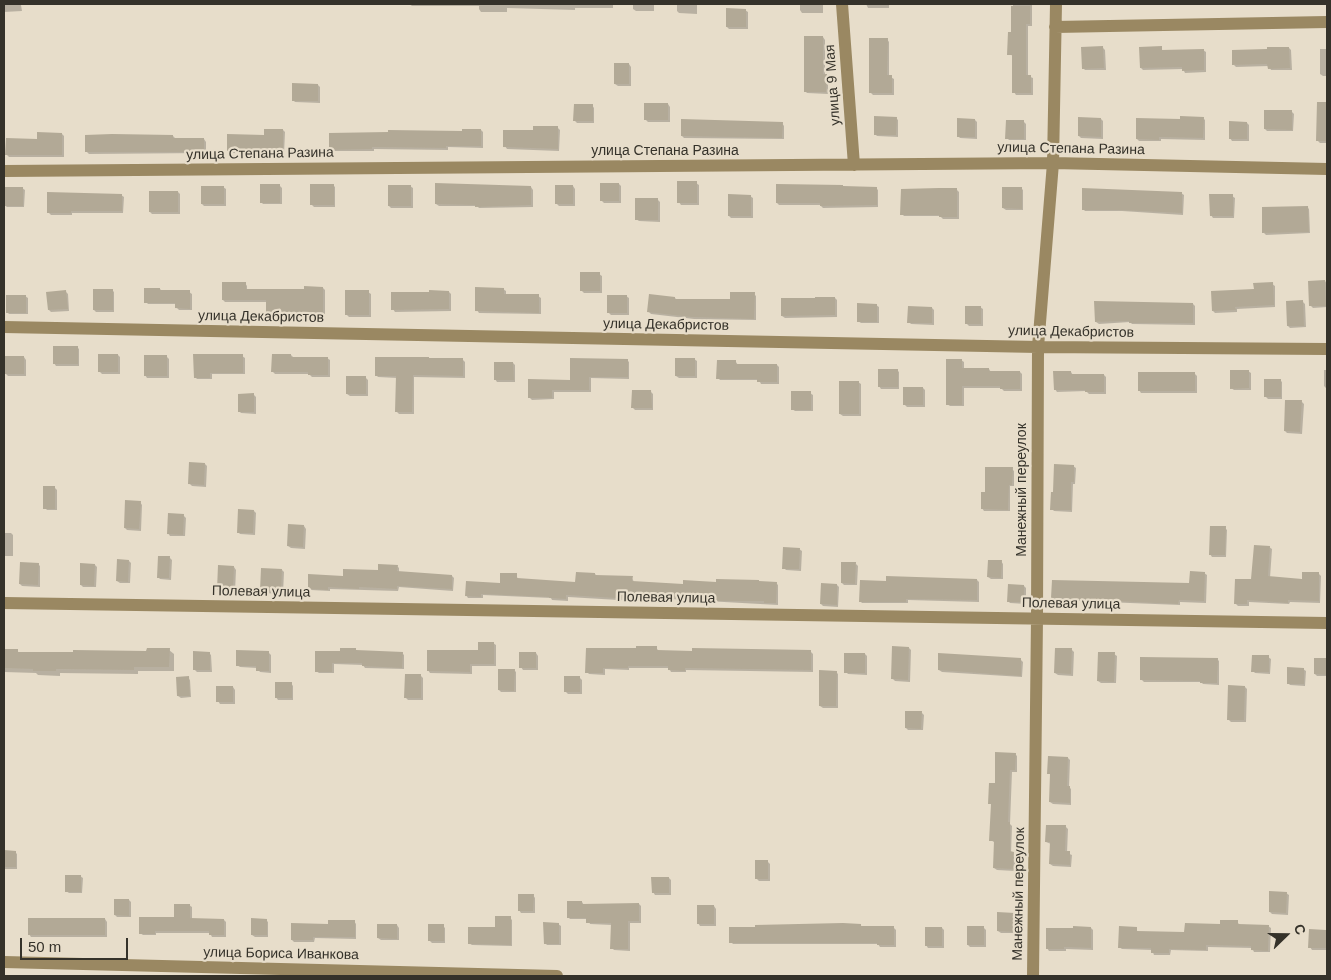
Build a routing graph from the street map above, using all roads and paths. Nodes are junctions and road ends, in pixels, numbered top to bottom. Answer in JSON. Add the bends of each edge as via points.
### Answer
{"nodes":[{"id":1,"x":842,"y":4,"type":"edge"},
{"id":2,"x":1056,"y":4,"type":"edge"},
{"id":3,"x":1327,"y":22,"type":"edge"},
{"id":4,"x":1055,"y":27,"type":"junction"},
{"id":5,"x":1053,"y":163,"type":"junction"},
{"id":6,"x":854,"y":165,"type":"junction"},
{"id":7,"x":1327,"y":169,"type":"edge"},
{"id":8,"x":4,"y":171,"type":"edge"},
{"id":9,"x":4,"y":327,"type":"edge"},
{"id":10,"x":1038,"y":347,"type":"junction"},
{"id":11,"x":1327,"y":349,"type":"edge"},
{"id":12,"x":4,"y":603,"type":"edge"},
{"id":13,"x":1037,"y":618,"type":"junction"},
{"id":14,"x":1327,"y":623,"type":"edge"},
{"id":15,"x":4,"y":962,"type":"edge"},
{"id":16,"x":557,"y":976,"type":"edge"},
{"id":17,"x":1033,"y":976,"type":"edge"}],
"edges":[{"from":1,"to":6,"type":"street","name":"улица 9 Мая"},
{"from":2,"to":4,"type":"street","name":"Манежный переулок"},
{"from":3,"to":4,"type":"street"},
{"from":4,"to":5,"type":"street","name":"Манежный переулок"},
{"from":5,"to":6,"type":"street","name":"улица Степана Разина"},
{"from":5,"to":7,"type":"street","name":"улица Степана Разина"},
{"from":5,"to":10,"type":"street","name":"Манежный переулок"},
{"from":6,"to":8,"type":"street","name":"улица Степана Разина"},
{"from":9,"to":10,"type":"street","name":"улица Декабристов"},
{"from":10,"to":11,"type":"street","name":"улица Декабристов"},
{"from":10,"to":13,"type":"street","name":"Манежный переулок"},
{"from":12,"to":13,"type":"street","name":"Полевая улица"},
{"from":13,"to":14,"type":"street","name":"Полевая улица"},
{"from":13,"to":17,"type":"street","name":"Манежный переулок"},
{"from":15,"to":16,"type":"street","name":"улица Бориса Иванкова"}]}
